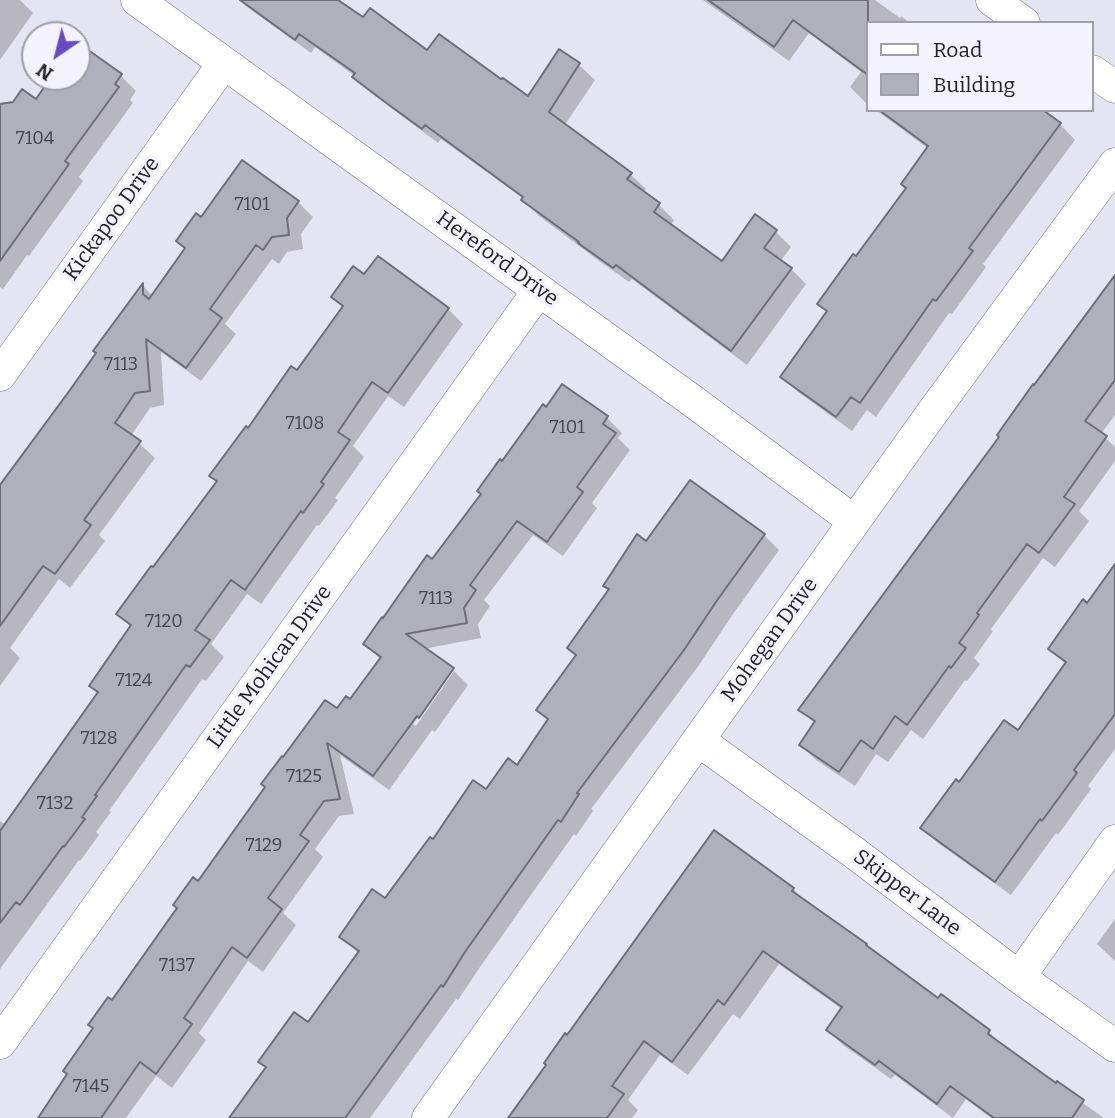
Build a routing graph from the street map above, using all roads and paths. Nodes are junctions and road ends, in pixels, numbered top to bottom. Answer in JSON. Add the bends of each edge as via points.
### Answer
{"nodes":[{"id":1,"x":137,"y":0,"type":"edge"},
{"id":2,"x":992,"y":0,"type":"edge"},
{"id":3,"x":1021,"y":21,"type":"edge"},
{"id":4,"x":224,"y":63,"type":"junction"},
{"id":5,"x":1094,"y":72,"type":"edge"},
{"id":6,"x":1115,"y":87,"type":"edge"},
{"id":7,"x":1115,"y":164,"type":"edge"},
{"id":8,"x":540,"y":290,"type":"junction"},
{"id":9,"x":0,"y":375,"type":"edge"},
{"id":10,"x":855,"y":521,"type":"junction"},
{"id":11,"x":698,"y":740,"type":"junction"},
{"id":12,"x":1115,"y":841,"type":"edge"},
{"id":13,"x":1019,"y":977,"type":"junction"},
{"id":14,"x":0,"y":1043,"type":"edge"},
{"id":15,"x":1115,"y":1046,"type":"edge"},
{"id":16,"x":428,"y":1118,"type":"edge"}],
"edges":[{"from":1,"to":4,"type":"street","name":"Hereford Drive"},
{"from":2,"to":3,"type":"street"},
{"from":4,"to":8,"type":"street","name":"Hereford Drive"},
{"from":4,"to":9,"type":"street","name":"Kickapoo Drive"},
{"from":5,"to":6,"type":"street"},
{"from":7,"to":10,"type":"street","name":"Mohegan Drive"},
{"from":8,"to":10,"type":"street","name":"Hereford Drive"},
{"from":8,"to":14,"type":"street","name":"Little Mohican Drive"},
{"from":10,"to":11,"type":"street","name":"Mohegan Drive"},
{"from":11,"to":13,"type":"street","name":"Skipper Lane"},
{"from":11,"to":16,"type":"street","name":"Mohegan Drive"},
{"from":12,"to":13,"type":"street"},
{"from":13,"to":15,"type":"street","name":"Skipper Lane"}]}
